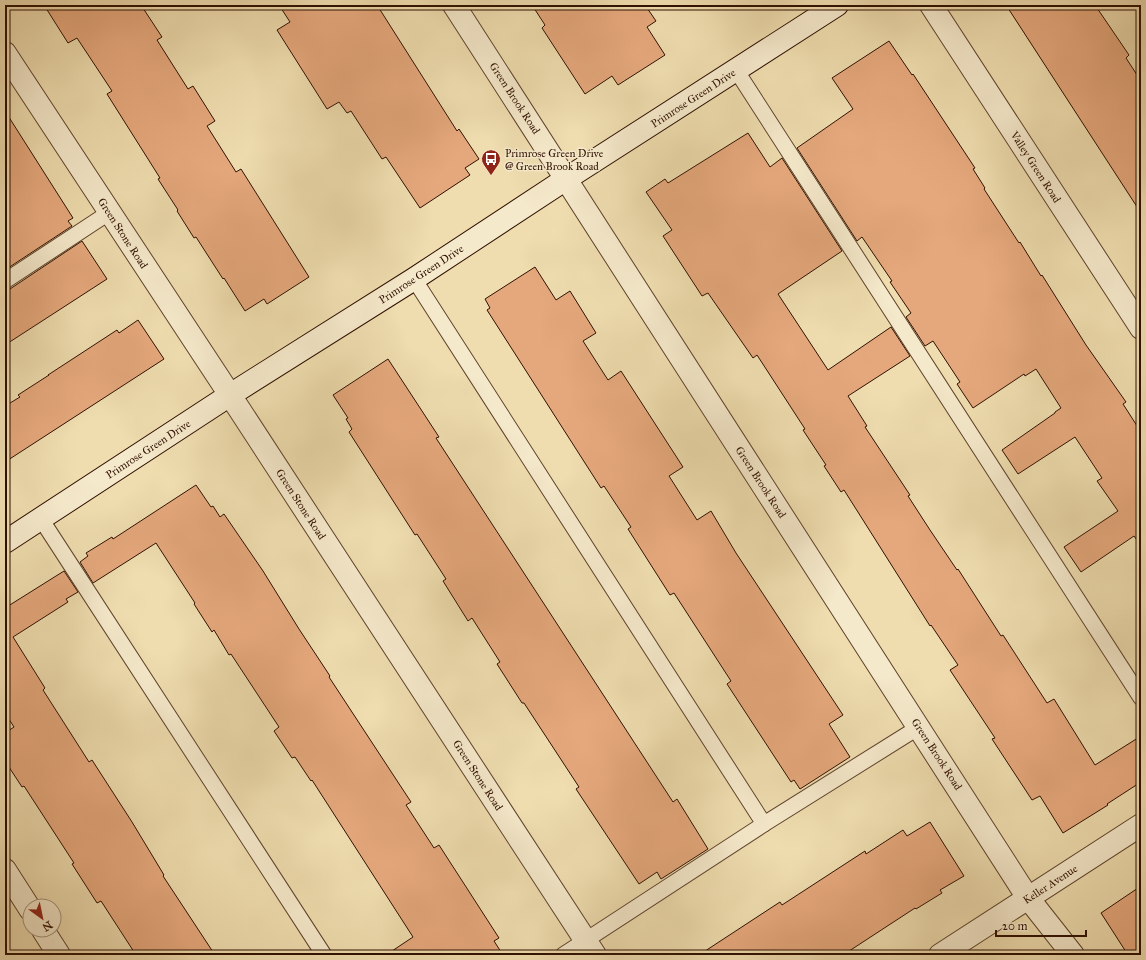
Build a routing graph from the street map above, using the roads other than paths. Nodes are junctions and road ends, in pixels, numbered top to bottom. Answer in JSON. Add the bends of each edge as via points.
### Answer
{"nodes":[{"id":1,"x":454,"y":5,"type":"edge"},
{"id":2,"x":837,"y":5,"type":"edge"},
{"id":3,"x":931,"y":5,"type":"edge"},
{"id":4,"x":5,"y":54,"type":"edge"},
{"id":5,"x":736,"y":70,"type":"junction"},
{"id":6,"x":566,"y":179,"type":"junction"},
{"id":7,"x":110,"y":212,"type":"junction"},
{"id":8,"x":414,"y":279,"type":"junction"},
{"id":9,"x":5,"y":281,"type":"edge"},
{"id":10,"x":1141,"y":328,"type":"edge"},
{"id":11,"x":230,"y":395,"type":"junction"},
{"id":12,"x":41,"y":519,"type":"junction"},
{"id":13,"x":5,"y":542,"type":"edge"},
{"id":14,"x":1141,"y":698,"type":"edge"},
{"id":15,"x":919,"y":727,"type":"junction"},
{"id":16,"x":764,"y":824,"type":"junction"},
{"id":17,"x":1141,"y":825,"type":"edge"},
{"id":18,"x":5,"y":870,"type":"edge"},
{"id":19,"x":23,"y":898,"type":"edge"},
{"id":20,"x":1028,"y":898,"type":"junction"},
{"id":21,"x":48,"y":938,"type":"edge"},
{"id":22,"x":590,"y":948,"type":"edge"},
{"id":23,"x":59,"y":955,"type":"edge"},
{"id":24,"x":324,"y":955,"type":"edge"},
{"id":25,"x":563,"y":955,"type":"edge"},
{"id":26,"x":940,"y":955,"type":"edge"},
{"id":27,"x":1073,"y":955,"type":"edge"}],
"edges":[{"from":1,"to":6,"type":"street","name":"Green Brook Road"},
{"from":2,"to":5,"type":"street","name":"Primrose Green Drive"},
{"from":3,"to":10,"type":"street","name":"Valley Green Road"},
{"from":4,"to":7,"type":"street","name":"Green Stone Road"},
{"from":5,"to":6,"type":"street","name":"Primrose Green Drive"},
{"from":5,"to":14,"type":"lane"},
{"from":6,"to":8,"type":"street","name":"Primrose Green Drive"},
{"from":6,"to":15,"type":"street","name":"Green Brook Road"},
{"from":7,"to":9,"type":"lane"},
{"from":7,"to":11,"type":"street","name":"Green Stone Road"},
{"from":8,"to":11,"type":"street","name":"Primrose Green Drive"},
{"from":8,"to":16,"type":"lane"},
{"from":11,"to":12,"type":"street","name":"Primrose Green Drive"},
{"from":11,"to":22,"type":"street","name":"Green Stone Road"},
{"from":12,"to":13,"type":"street","name":"Primrose Green Drive"},
{"from":12,"to":24,"type":"lane"},
{"from":15,"to":16,"type":"lane"},
{"from":15,"to":20,"type":"street","name":"Green Brook Road"},
{"from":16,"to":22,"type":"lane"},
{"from":17,"to":20,"type":"street","name":"Keller Avenue"},
{"from":18,"to":19,"type":"street"},
{"from":20,"to":26,"type":"street","name":"Keller Avenue"},
{"from":20,"to":27,"type":"street","name":"Green Brook Road"},
{"from":21,"to":23,"type":"street"},
{"from":22,"to":25,"type":"lane"}]}
